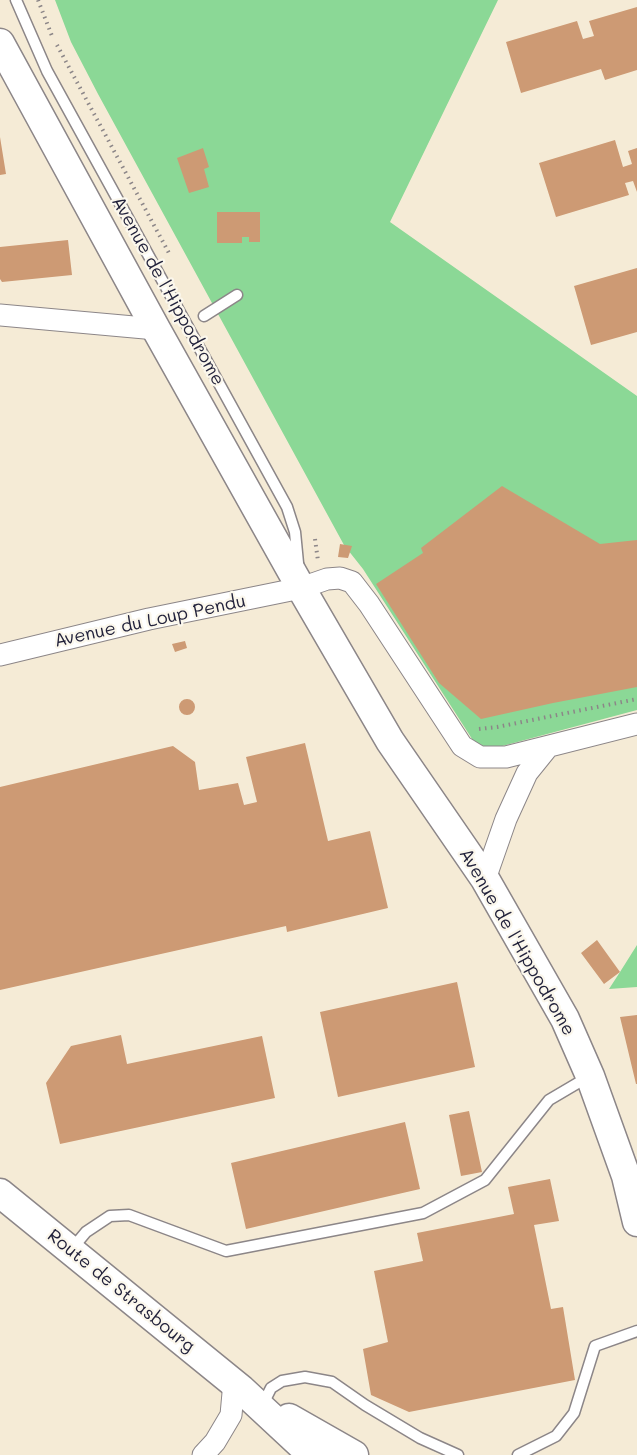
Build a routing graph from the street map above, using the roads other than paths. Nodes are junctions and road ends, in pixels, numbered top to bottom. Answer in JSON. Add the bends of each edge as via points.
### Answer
{"nodes":[{"id":1,"x":16,"y":0,"type":"edge"},
{"id":2,"x":0,"y":43,"type":"edge"},
{"id":3,"x":237,"y":295,"type":"dead end"},
{"id":4,"x":0,"y":315,"type":"edge"},
{"id":5,"x":204,"y":316,"type":"dead end"},
{"id":6,"x":156,"y":329,"type":"junction"},
{"id":7,"x":311,"y":585,"type":"junction"},
{"id":8,"x":0,"y":655,"type":"edge"},
{"id":9,"x":637,"y":724,"type":"edge"},
{"id":10,"x":548,"y":747,"type":"junction"},
{"id":11,"x":485,"y":879,"type":"junction"},
{"id":12,"x":590,"y":1076,"type":"junction"},
{"id":13,"x":632,"y":1176,"type":"edge"},
{"id":14,"x":0,"y":1193,"type":"edge"},
{"id":15,"x":637,"y":1222,"type":"edge"},
{"id":16,"x":71,"y":1251,"type":"junction"},
{"id":17,"x":637,"y":1331,"type":"edge"},
{"id":18,"x":246,"y":1391,"type":"junction"},
{"id":19,"x":202,"y":1455,"type":"edge"},
{"id":20,"x":312,"y":1455,"type":"edge"},
{"id":21,"x":354,"y":1455,"type":"edge"},
{"id":22,"x":459,"y":1455,"type":"edge"},
{"id":23,"x":518,"y":1455,"type":"edge"}],
"edges":[{"from":1,"to":7,"type":"lane","name":"Avenue de l'Hippodrome","via":[[47,71],[287,507]]},
{"from":2,"to":6,"type":"main road","name":"Avenue de l'Hippodrome"},
{"from":3,"to":5,"type":"lane"},
{"from":4,"to":6,"type":"street"},
{"from":6,"to":7,"type":"main road","name":"Avenue de l'Hippodrome"},
{"from":7,"to":8,"type":"street","name":"Avenue du Loup Pendu"},
{"from":7,"to":10,"type":"street","name":"Avenue du Loup Pendu","via":[[340,578],[352,582],[462,746],[480,758],[506,757]]},
{"from":7,"to":11,"type":"main road","name":"Avenue de l'Hippodrome","via":[[390,741]]},
{"from":9,"to":10,"type":"street"},
{"from":10,"to":11,"type":"street","via":[[527,773]]},
{"from":11,"to":12,"type":"main road","name":"Avenue de l'Hippodrome","via":[[565,1019]]},
{"from":12,"to":13,"type":"main road","name":"Avenue de l'Hippodrome"},
{"from":12,"to":16,"type":"lane","via":[[549,1100],[485,1180],[423,1213],[226,1251],[129,1215],[110,1216],[86,1232]]},
{"from":13,"to":15,"type":"main road","name":"Avenue de l'Hippodrome"},
{"from":14,"to":16,"type":"main road","name":"Route de Strasbourg"},
{"from":16,"to":18,"type":"main road","name":"Route de Strasbourg"},
{"from":17,"to":23,"type":"lane","via":[[595,1346],[574,1413],[556,1436]]},
{"from":18,"to":19,"type":"street"},
{"from":18,"to":20,"type":"main road","name":"Route de Strasbourg"},
{"from":18,"to":21,"type":"main road","name":"Route de Strasbourg"},
{"from":18,"to":22,"type":"lane","via":[[305,1377],[332,1382],[420,1438]]}]}
